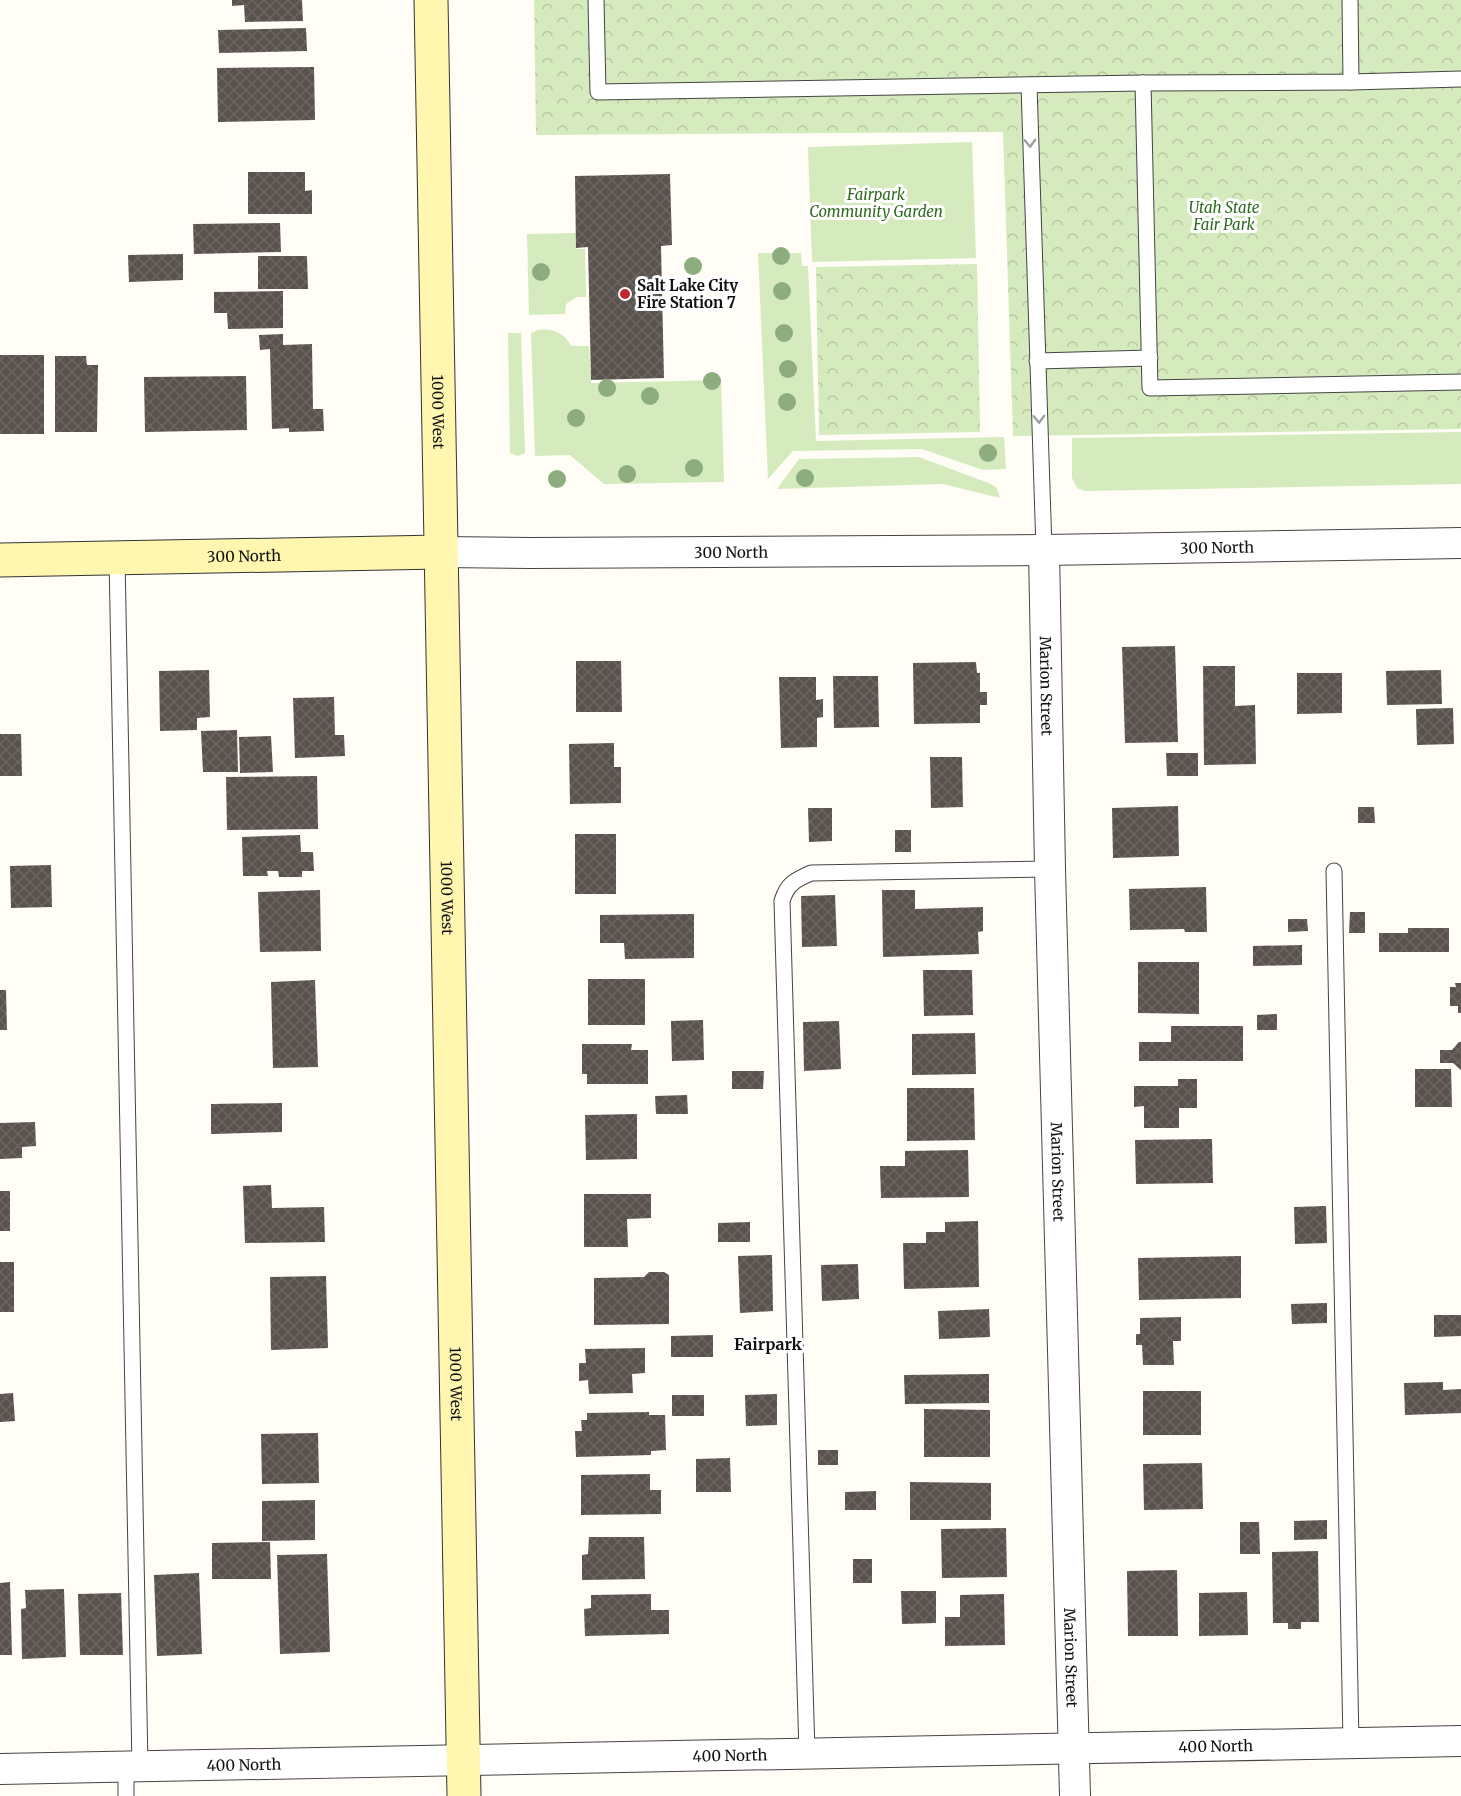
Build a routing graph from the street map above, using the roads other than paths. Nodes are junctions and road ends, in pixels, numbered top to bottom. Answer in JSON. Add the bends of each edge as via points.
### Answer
{"nodes":[{"id":1,"x":431,"y":0,"type":"edge"},
{"id":2,"x":596,"y":0,"type":"edge"},
{"id":3,"x":1350,"y":0,"type":"edge"},
{"id":4,"x":1461,"y":79,"type":"edge"},
{"id":5,"x":1351,"y":82,"type":"junction"},
{"id":6,"x":1143,"y":83,"type":"junction"},
{"id":7,"x":1029,"y":85,"type":"junction"},
{"id":8,"x":1150,"y":358,"type":"junction"},
{"id":9,"x":1037,"y":361,"type":"junction"},
{"id":10,"x":1461,"y":382,"type":"edge"},
{"id":11,"x":1461,"y":543,"type":"edge"},
{"id":12,"x":1044,"y":550,"type":"junction"},
{"id":13,"x":441,"y":552,"type":"junction"},
{"id":14,"x":117,"y":558,"type":"junction"},
{"id":15,"x":0,"y":560,"type":"edge"},
{"id":16,"x":1050,"y":870,"type":"junction"},
{"id":17,"x":1334,"y":871,"type":"dead end"},
{"id":18,"x":1461,"y":1740,"type":"edge"},
{"id":19,"x":1351,"y":1742,"type":"junction"},
{"id":20,"x":1074,"y":1748,"type":"junction"},
{"id":21,"x":807,"y":1753,"type":"junction"},
{"id":22,"x":463,"y":1760,"type":"junction"},
{"id":23,"x":133,"y":1766,"type":"junction"},
{"id":24,"x":0,"y":1768,"type":"edge"},
{"id":25,"x":126,"y":1796,"type":"edge"},
{"id":26,"x":464,"y":1796,"type":"edge"},
{"id":27,"x":1075,"y":1796,"type":"edge"}],
"edges":[{"from":1,"to":13,"type":"street","name":"1000 West"},
{"from":2,"to":7,"type":"lane","via":[[598,92]]},
{"from":3,"to":5,"type":"lane"},
{"from":4,"to":5,"type":"lane"},
{"from":5,"to":6,"type":"lane"},
{"from":6,"to":7,"type":"lane"},
{"from":6,"to":8,"type":"lane"},
{"from":7,"to":9,"type":"lane","one_way":true},
{"from":8,"to":9,"type":"lane"},
{"from":8,"to":10,"type":"lane","via":[[1150,388]]},
{"from":9,"to":12,"type":"lane","one_way":true},
{"from":11,"to":12,"type":"street","name":"300 North"},
{"from":12,"to":13,"type":"street","name":"300 North"},
{"from":12,"to":16,"type":"street","name":"Marion Street"},
{"from":13,"to":14,"type":"street","name":"300 North"},
{"from":13,"to":22,"type":"street","name":"1000 West"},
{"from":14,"to":15,"type":"street","name":"300 North"},
{"from":14,"to":23,"type":"lane"},
{"from":16,"to":20,"type":"street","name":"Marion Street"},
{"from":16,"to":21,"type":"lane","via":[[811,873],[786,888],[782,902]]},
{"from":17,"to":19,"type":"lane"},
{"from":18,"to":19,"type":"street","name":"400 North"},
{"from":19,"to":20,"type":"street","name":"400 North"},
{"from":20,"to":21,"type":"street","name":"400 North"},
{"from":20,"to":27,"type":"street","name":"Marion Street"},
{"from":21,"to":22,"type":"street","name":"400 North"},
{"from":22,"to":23,"type":"street","name":"400 North"},
{"from":22,"to":26,"type":"street","name":"1000 West"},
{"from":23,"to":24,"type":"street","name":"400 North"},
{"from":23,"to":25,"type":"lane"}]}
